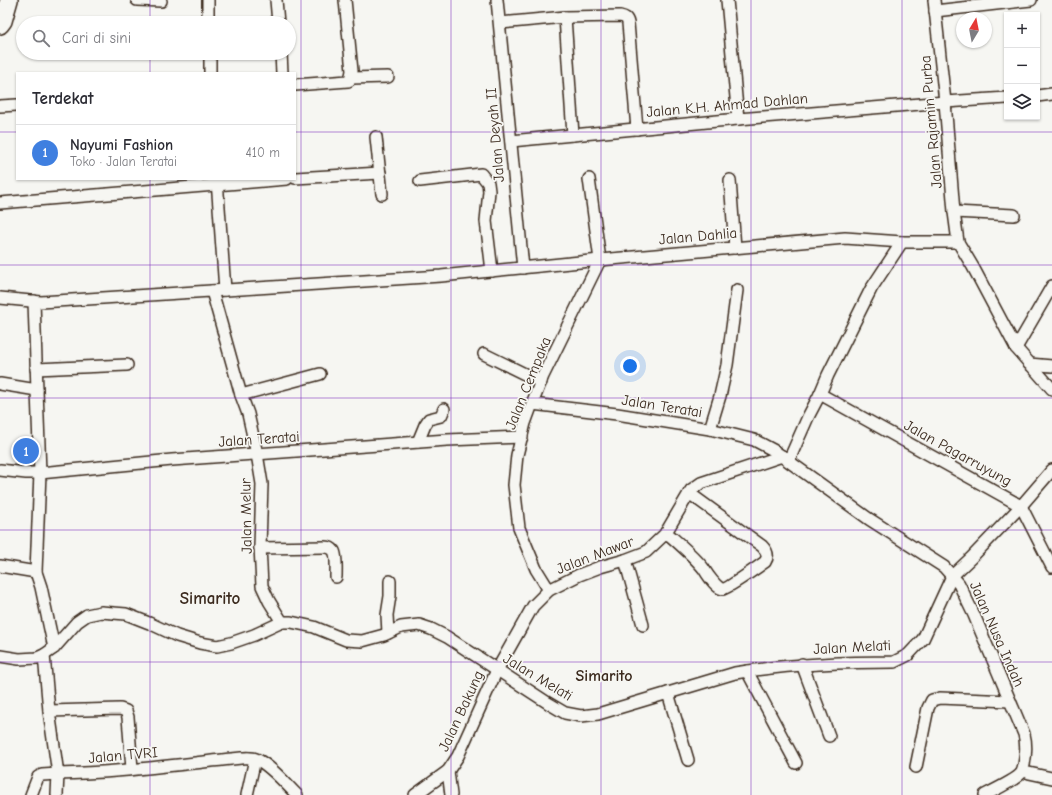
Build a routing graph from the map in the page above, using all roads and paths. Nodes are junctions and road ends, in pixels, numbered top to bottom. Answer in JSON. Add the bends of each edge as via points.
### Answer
{"nodes":[{"id":1,"x":9,"y":0,"type":"edge"},
{"id":2,"x":137,"y":0,"type":"edge"},
{"id":3,"x":208,"y":0,"type":"edge"},
{"id":4,"x":276,"y":0,"type":"edge"},
{"id":5,"x":345,"y":0,"type":"edge"},
{"id":6,"x":497,"y":0,"type":"edge"},
{"id":7,"x":727,"y":0,"type":"edge"},
{"id":8,"x":1031,"y":0,"type":"edge"},
{"id":9,"x":161,"y":1,"type":"dead end"},
{"id":10,"x":935,"y":6,"type":"edge"},
{"id":11,"x":208,"y":16,"type":"edge"},
{"id":12,"x":277,"y":16,"type":"edge"},
{"id":13,"x":565,"y":17,"type":"junction"},
{"id":14,"x":1,"y":22,"type":"edge"},
{"id":15,"x":500,"y":23,"type":"junction"},
{"id":16,"x":210,"y":60,"type":"edge"},
{"id":17,"x":281,"y":60,"type":"edge"},
{"id":18,"x":210,"y":72,"type":"edge"},
{"id":19,"x":282,"y":72,"type":"edge"},
{"id":20,"x":388,"y":77,"type":"dead end"},
{"id":21,"x":351,"y":78,"type":"junction"},
{"id":22,"x":296,"y":85,"type":"edge"},
{"id":23,"x":1052,"y":94,"type":"edge"},
{"id":24,"x":1040,"y":96,"type":"edge"},
{"id":25,"x":1004,"y":98,"type":"edge"},
{"id":26,"x":946,"y":102,"type":"junction"},
{"id":27,"x":16,"y":105,"type":"edge"},
{"id":28,"x":0,"y":106,"type":"edge"},
{"id":29,"x":738,"y":119,"type":"junction"},
{"id":30,"x":637,"y":128,"type":"junction"},
{"id":31,"x":573,"y":135,"type":"junction"},
{"id":32,"x":376,"y":137,"type":"dead end"},
{"id":33,"x":511,"y":141,"type":"junction"},
{"id":34,"x":380,"y":173,"type":"junction"},
{"id":35,"x":296,"y":178,"type":"edge"},
{"id":36,"x":589,"y":178,"type":"dead end"},
{"id":37,"x":264,"y":180,"type":"edge"},
{"id":38,"x":730,"y":180,"type":"dead end"},
{"id":39,"x":420,"y":181,"type":"dead end"},
{"id":40,"x":217,"y":182,"type":"edge"},
{"id":41,"x":382,"y":194,"type":"dead end"},
{"id":42,"x":0,"y":203,"type":"edge"},
{"id":43,"x":954,"y":212,"type":"junction"},
{"id":44,"x":1014,"y":215,"type":"dead end"},
{"id":45,"x":902,"y":242,"type":"junction"},
{"id":46,"x":958,"y":242,"type":"junction"},
{"id":47,"x":735,"y":248,"type":"junction"},
{"id":48,"x":600,"y":260,"type":"junction"},
{"id":49,"x":523,"y":268,"type":"junction"},
{"id":50,"x":492,"y":271,"type":"junction"},
{"id":51,"x":1052,"y":286,"type":"edge"},
{"id":52,"x":225,"y":290,"type":"junction"},
{"id":53,"x":737,"y":290,"type":"dead end"},
{"id":54,"x":212,"y":291,"type":"junction"},
{"id":55,"x":0,"y":298,"type":"edge"},
{"id":56,"x":34,"y":301,"type":"junction"},
{"id":57,"x":1016,"y":348,"type":"junction"},
{"id":58,"x":484,"y":354,"type":"dead end"},
{"id":59,"x":1029,"y":364,"type":"junction"},
{"id":60,"x":127,"y":365,"type":"dead end"},
{"id":61,"x":1052,"y":366,"type":"edge"},
{"id":62,"x":36,"y":369,"type":"junction"},
{"id":63,"x":320,"y":374,"type":"dead end"},
{"id":64,"x":541,"y":382,"type":"junction"},
{"id":65,"x":0,"y":384,"type":"edge"},
{"id":66,"x":1052,"y":389,"type":"edge"},
{"id":67,"x":37,"y":390,"type":"junction"},
{"id":68,"x":820,"y":394,"type":"junction"},
{"id":69,"x":241,"y":395,"type":"junction"},
{"id":70,"x":532,"y":404,"type":"junction"},
{"id":71,"x":444,"y":409,"type":"dead end"},
{"id":72,"x":710,"y":429,"type":"junction"},
{"id":73,"x":522,"y":437,"type":"junction"},
{"id":74,"x":418,"y":442,"type":"junction"},
{"id":75,"x":257,"y":454,"type":"junction"},
{"id":76,"x":785,"y":458,"type":"junction"},
{"id":77,"x":0,"y":470,"type":"edge"},
{"id":78,"x":1052,"y":470,"type":"edge"},
{"id":79,"x":40,"y":474,"type":"junction"},
{"id":80,"x":689,"y":493,"type":"junction"},
{"id":81,"x":1021,"y":506,"type":"junction"},
{"id":82,"x":666,"y":532,"type":"junction"},
{"id":83,"x":260,"y":548,"type":"junction"},
{"id":84,"x":625,"y":560,"type":"junction"},
{"id":85,"x":0,"y":566,"type":"edge"},
{"id":86,"x":1052,"y":567,"type":"edge"},
{"id":87,"x":36,"y":572,"type":"junction"},
{"id":88,"x":952,"y":576,"type":"junction"},
{"id":89,"x":336,"y":577,"type":"dead end"},
{"id":90,"x":390,"y":581,"type":"dead end"},
{"id":91,"x":549,"y":590,"type":"junction"},
{"id":92,"x":282,"y":622,"type":"junction"},
{"id":93,"x":643,"y":625,"type":"dead end"},
{"id":94,"x":388,"y":633,"type":"junction"},
{"id":95,"x":54,"y":648,"type":"junction"},
{"id":96,"x":44,"y":655,"type":"junction"},
{"id":97,"x":0,"y":656,"type":"edge"},
{"id":98,"x":802,"y":664,"type":"junction"},
{"id":99,"x":497,"y":670,"type":"junction"},
{"id":100,"x":747,"y":671,"type":"junction"},
{"id":101,"x":668,"y":693,"type":"junction"},
{"id":102,"x":1010,"y":701,"type":"junction"},
{"id":103,"x":48,"y":711,"type":"junction"},
{"id":104,"x":829,"y":736,"type":"dead end"},
{"id":105,"x":255,"y":758,"type":"junction"},
{"id":106,"x":688,"y":760,"type":"dead end"},
{"id":107,"x":796,"y":763,"type":"dead end"},
{"id":108,"x":916,"y":767,"type":"dead end"},
{"id":109,"x":132,"y":769,"type":"junction"},
{"id":110,"x":448,"y":772,"type":"junction"},
{"id":111,"x":1029,"y":773,"type":"dead end"},
{"id":112,"x":58,"y":774,"type":"junction"},
{"id":113,"x":1052,"y":778,"type":"edge"},
{"id":114,"x":31,"y":795,"type":"edge"},
{"id":115,"x":57,"y":795,"type":"edge"},
{"id":116,"x":247,"y":795,"type":"edge"},
{"id":117,"x":297,"y":795,"type":"edge"},
{"id":118,"x":416,"y":795,"type":"edge"},
{"id":119,"x":451,"y":795,"type":"edge"},
{"id":120,"x":985,"y":795,"type":"edge"}],
"edges":[{"from":1,"to":14,"type":"highway"},
{"from":2,"to":9,"type":"street"},
{"from":3,"to":11,"type":"street"},
{"from":4,"to":12,"type":"street"},
{"from":5,"to":21,"type":"street"},
{"from":6,"to":15,"type":"street","name":"Jalan Deyah II"},
{"from":7,"to":29,"type":"street"},
{"from":8,"to":10,"type":"street"},
{"from":10,"to":26,"type":"street","name":"Jalan Rajamin Purba"},
{"from":13,"to":15,"type":"street"},
{"from":13,"to":30,"type":"street","via":[[620,16],[627,19]]},
{"from":13,"to":31,"type":"street"},
{"from":15,"to":33,"type":"street","name":"Jalan Deyah II"},
{"from":16,"to":18,"type":"street"},
{"from":17,"to":19,"type":"street"},
{"from":20,"to":21,"type":"street"},
{"from":21,"to":22,"type":"street","via":[[348,81]]},
{"from":23,"to":24,"type":"street"},
{"from":25,"to":26,"type":"street","name":"Jalan K.H. Ahmad Dahlan"},
{"from":26,"to":29,"type":"street","name":"Jalan K.H. Ahmad Dahlan"},
{"from":26,"to":43,"type":"street","name":"Jalan Rajamin Purba"},
{"from":27,"to":28,"type":"street"},
{"from":29,"to":30,"type":"street","name":"Jalan K.H. Ahmad Dahlan"},
{"from":30,"to":31,"type":"street","name":"Jalan K.H. Ahmad Dahlan"},
{"from":31,"to":33,"type":"street","name":"Jalan K.H. Ahmad Dahlan"},
{"from":32,"to":34,"type":"street"},
{"from":33,"to":49,"type":"street","name":"Jalan Deyah II"},
{"from":34,"to":35,"type":"street"},
{"from":34,"to":41,"type":"street"},
{"from":36,"to":48,"type":"street"},
{"from":37,"to":40,"type":"street"},
{"from":38,"to":47,"type":"street"},
{"from":39,"to":50,"type":"street","via":[[481,174],[488,183],[489,191],[486,221]]},
{"from":40,"to":42,"type":"street"},
{"from":40,"to":52,"type":"street"},
{"from":43,"to":44,"type":"street"},
{"from":43,"to":46,"type":"street","name":"Jalan Rajamin Purba"},
{"from":45,"to":46,"type":"street","name":"Jalan Dahlia"},
{"from":45,"to":47,"type":"street","name":"Jalan Dahlia","via":[[845,238]]},
{"from":45,"to":68,"type":"street","via":[[871,289]]},
{"from":46,"to":57,"type":"street"},
{"from":47,"to":48,"type":"street","name":"Jalan Dahlia"},
{"from":48,"to":49,"type":"street","name":"Jalan Dahlia"},
{"from":48,"to":64,"type":"street","name":"Jalan Cempaka"},
{"from":49,"to":50,"type":"street","name":"Jalan Dahlia"},
{"from":50,"to":52,"type":"street","name":"Jalan Dahlia"},
{"from":51,"to":57,"type":"street"},
{"from":52,"to":54,"type":"street","name":"Jalan Dahlia"},
{"from":53,"to":72,"type":"street","via":[[726,372]]},
{"from":54,"to":56,"type":"street","name":"Jalan Dahlia"},
{"from":54,"to":69,"type":"street","name":"Jalan Melur"},
{"from":55,"to":56,"type":"street","name":"Jalan Dahlia"},
{"from":56,"to":62,"type":"street"},
{"from":57,"to":59,"type":"street"},
{"from":58,"to":64,"type":"street"},
{"from":59,"to":61,"type":"street"},
{"from":59,"to":66,"type":"street"},
{"from":60,"to":62,"type":"street"},
{"from":62,"to":67,"type":"street"},
{"from":63,"to":69,"type":"street"},
{"from":64,"to":70,"type":"street","name":"Jalan Cempaka"},
{"from":65,"to":67,"type":"street"},
{"from":67,"to":79,"type":"street"},
{"from":68,"to":76,"type":"street"},
{"from":68,"to":81,"type":"street","name":"Jalan Pagarruyung"},
{"from":69,"to":75,"type":"street","name":"Jalan Melur"},
{"from":70,"to":72,"type":"street","name":"Jalan Teratai"},
{"from":70,"to":73,"type":"street","name":"Jalan Cempaka"},
{"from":71,"to":74,"type":"street","via":[[442,416],[428,421]]},
{"from":72,"to":76,"type":"street","name":"Jalan Teratai","via":[[754,440]]},
{"from":73,"to":74,"type":"street","name":"Jalan Teratai"},
{"from":73,"to":91,"type":"street","name":"Jalan Cempaka","via":[[514,485],[519,528],[536,569]]},
{"from":74,"to":75,"type":"street","name":"Jalan Teratai"},
{"from":75,"to":79,"type":"street","name":"Jalan Teratai"},
{"from":75,"to":83,"type":"street","name":"Jalan Melur","via":[[262,484]]},
{"from":76,"to":80,"type":"street","name":"Jalan Mawar","via":[[701,483]]},
{"from":76,"to":88,"type":"street","name":"Jalan Nusa Indah","via":[[869,519],[944,567]]},
{"from":77,"to":79,"type":"street","name":"Jalan Teratai"},
{"from":78,"to":81,"type":"street","name":"Jalan Melati"},
{"from":79,"to":87,"type":"street"},
{"from":80,"to":82,"type":"street","name":"Jalan Mawar"},
{"from":80,"to":82,"type":"street","via":[[762,546],[768,557],[762,564],[724,589],[720,588]]},
{"from":81,"to":86,"type":"street","name":"Jalan Pagarruyung"},
{"from":81,"to":88,"type":"street","name":"Jalan Melati"},
{"from":82,"to":84,"type":"street","name":"Jalan Mawar","via":[[646,552]]},
{"from":83,"to":89,"type":"street","via":[[330,548],[335,554]]},
{"from":83,"to":92,"type":"street","name":"Jalan Melur","via":[[262,586]]},
{"from":84,"to":91,"type":"street","name":"Jalan Mawar","via":[[600,567]]},
{"from":84,"to":93,"type":"street"},
{"from":85,"to":87,"type":"street"},
{"from":87,"to":95,"type":"street"},
{"from":88,"to":98,"type":"street","name":"Jalan Melati","via":[[923,640],[908,655],[894,662]]},
{"from":88,"to":102,"type":"street","name":"Jalan Nusa Indah","via":[[959,584],[974,615]]},
{"from":90,"to":94,"type":"street"},
{"from":91,"to":99,"type":"street","name":"Jalan Mawar","via":[[533,606]]},
{"from":92,"to":94,"type":"street","name":"Jalan Melati","via":[[314,627],[346,640],[362,641]]},
{"from":92,"to":95,"type":"street","via":[[254,635],[217,646],[177,636],[126,614],[101,612],[87,615],[77,622]]},
{"from":94,"to":99,"type":"street","name":"Jalan Melati","via":[[401,627],[419,625],[431,629]]},
{"from":95,"to":96,"type":"street"},
{"from":96,"to":97,"type":"street","via":[[20,660]]},
{"from":96,"to":103,"type":"street"},
{"from":98,"to":100,"type":"street","name":"Jalan Melati"},
{"from":98,"to":104,"type":"street"},
{"from":99,"to":101,"type":"street","name":"Jalan Melati","via":[[565,713],[581,716],[598,714]]},
{"from":99,"to":110,"type":"street","name":"Jalan Bakung","via":[[458,756]]},
{"from":100,"to":101,"type":"street","name":"Jalan Melati"},
{"from":100,"to":107,"type":"street"},
{"from":101,"to":106,"type":"street"},
{"from":102,"to":108,"type":"street","via":[[940,698],[932,700],[928,708]]},
{"from":102,"to":120,"type":"street","name":"Jalan Nusa Indah","via":[[1024,734],[1026,748],[1022,772]]},
{"from":103,"to":109,"type":"street","via":[[126,711]]},
{"from":103,"to":112,"type":"street"},
{"from":105,"to":109,"type":"street","name":"Jalan TVRI"},
{"from":105,"to":116,"type":"street"},
{"from":105,"to":117,"type":"street"},
{"from":109,"to":112,"type":"street","name":"Jalan TVRI"},
{"from":110,"to":118,"type":"street","name":"Jalan Bakung"},
{"from":110,"to":119,"type":"street"},
{"from":111,"to":113,"type":"street"},
{"from":112,"to":114,"type":"street","name":"Jalan TVRI","via":[[38,777]]},
{"from":112,"to":115,"type":"street"}]}
